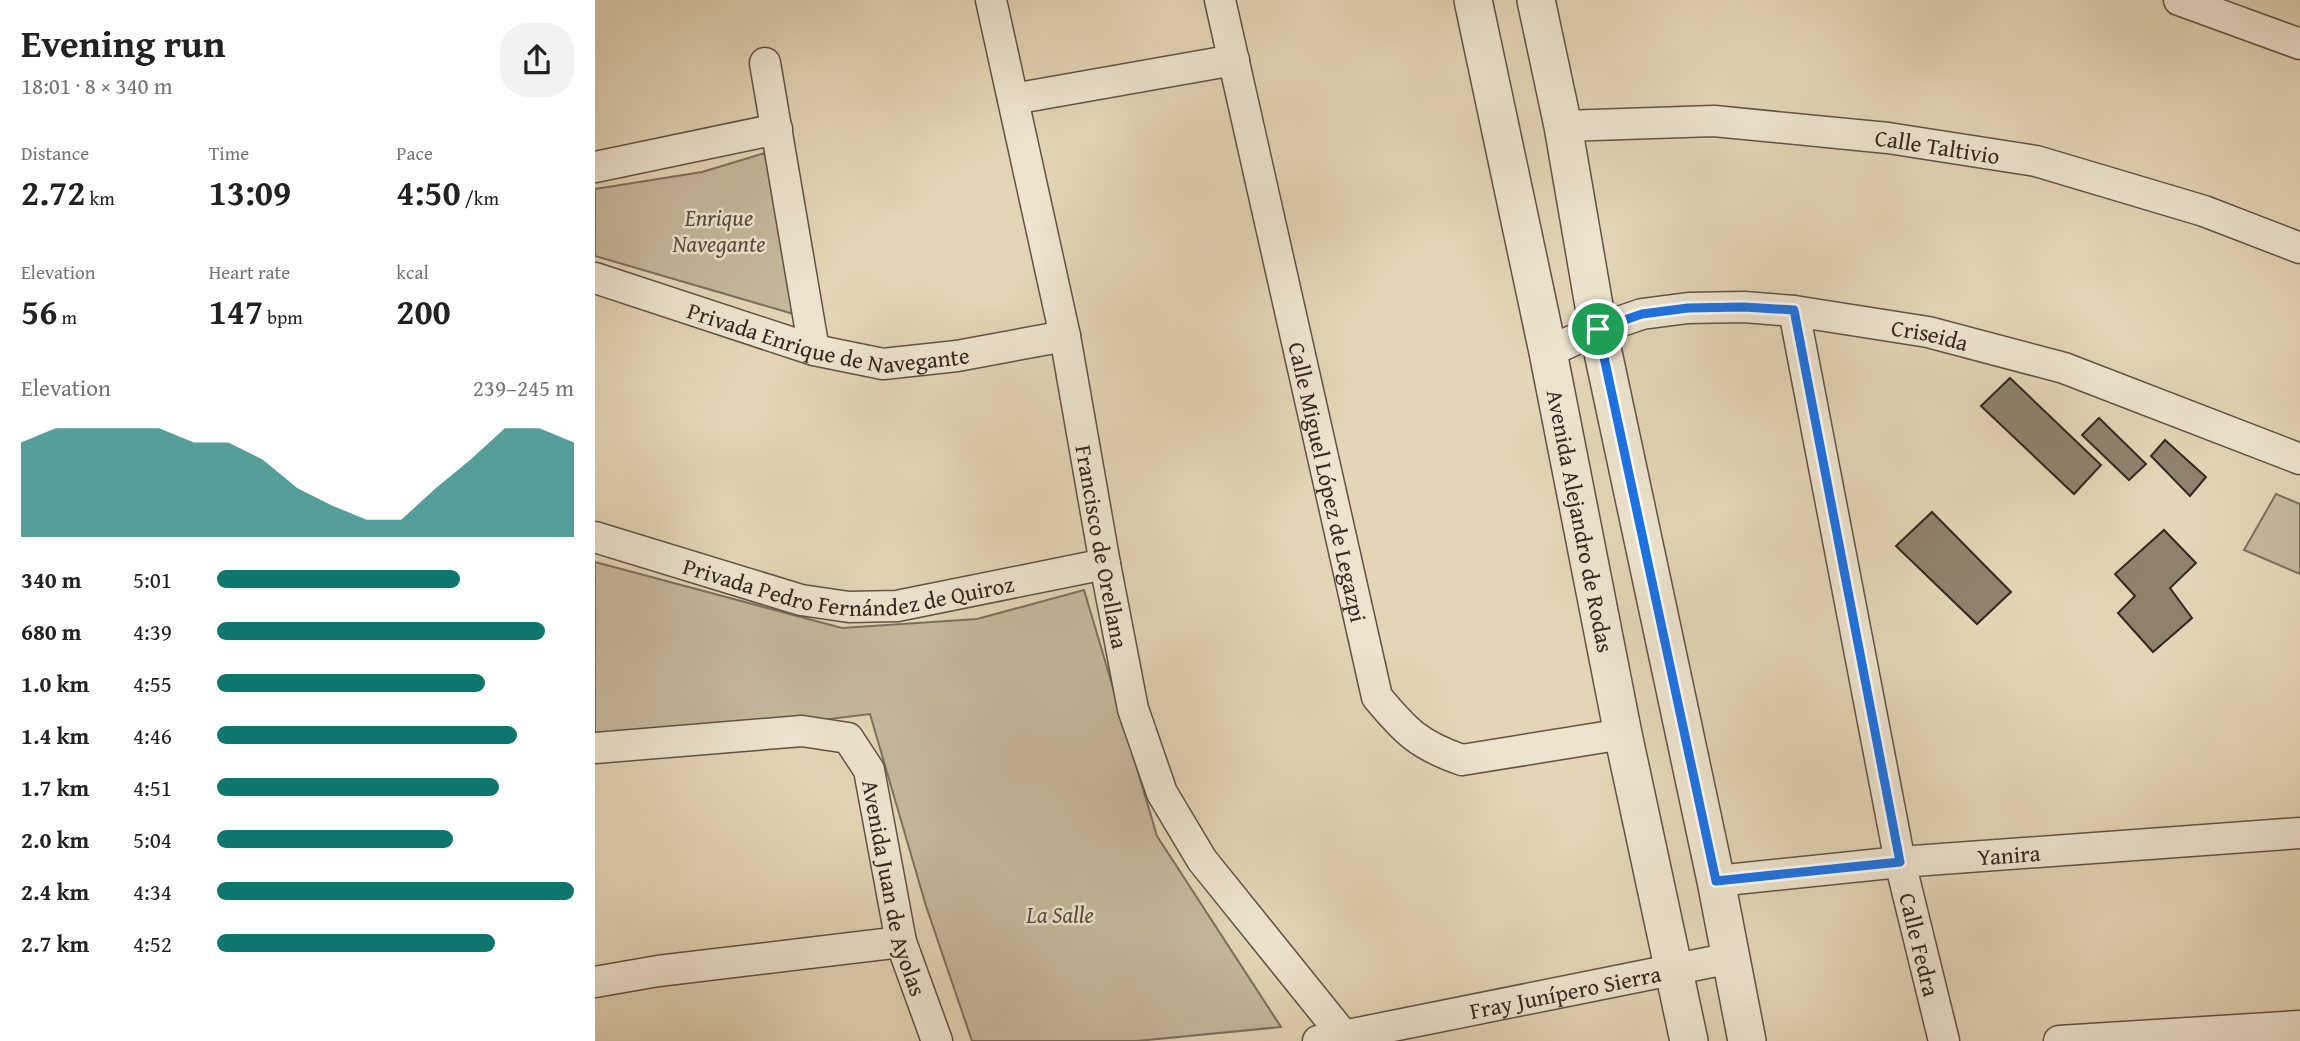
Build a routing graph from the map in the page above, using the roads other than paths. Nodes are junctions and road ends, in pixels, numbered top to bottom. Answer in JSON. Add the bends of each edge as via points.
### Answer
{"nodes":[{"id":1,"x":991,"y":0,"type":"edge"},
{"id":2,"x":1220,"y":0,"type":"edge"},
{"id":3,"x":1473,"y":0,"type":"edge"},
{"id":4,"x":1536,"y":0,"type":"edge"},
{"id":5,"x":2179,"y":0,"type":"edge"},
{"id":6,"x":2300,"y":44,"type":"edge"},
{"id":7,"x":1234,"y":60,"type":"junction"},
{"id":8,"x":765,"y":63,"type":"dead end"},
{"id":9,"x":1013,"y":99,"type":"junction"},
{"id":10,"x":1563,"y":126,"type":"junction"},
{"id":11,"x":777,"y":129,"type":"junction"},
{"id":12,"x":595,"y":167,"type":"edge"},
{"id":13,"x":2300,"y":247,"type":"edge"},
{"id":14,"x":595,"y":278,"type":"edge"},
{"id":15,"x":1794,"y":310,"type":"junction"},
{"id":16,"x":1598,"y":329,"type":"junction"},
{"id":17,"x":1065,"y":336,"type":"junction"},
{"id":18,"x":814,"y":350,"type":"junction"},
{"id":19,"x":1548,"y":352,"type":"junction"},
{"id":20,"x":2300,"y":459,"type":"edge"},
{"id":21,"x":595,"y":537,"type":"edge"},
{"id":22,"x":1105,"y":564,"type":"junction"},
{"id":23,"x":1623,"y":734,"type":"junction"},
{"id":24,"x":595,"y":748,"type":"edge"},
{"id":25,"x":2300,"y":840,"type":"edge"},
{"id":26,"x":1900,"y":862,"type":"junction"},
{"id":27,"x":1716,"y":881,"type":"junction"},
{"id":28,"x":901,"y":942,"type":"junction"},
{"id":29,"x":1731,"y":958,"type":"junction"},
{"id":30,"x":1674,"y":970,"type":"junction"},
{"id":31,"x":595,"y":982,"type":"edge"},
{"id":32,"x":2300,"y":1026,"type":"edge"},
{"id":33,"x":1330,"y":1038,"type":"edge"},
{"id":34,"x":937,"y":1041,"type":"edge"},
{"id":35,"x":1689,"y":1041,"type":"edge"},
{"id":36,"x":1747,"y":1041,"type":"edge"},
{"id":37,"x":1944,"y":1041,"type":"edge"},
{"id":38,"x":2059,"y":1041,"type":"edge"}],
"edges":[{"from":1,"to":9,"type":"street","name":"Francisco de Orellana"},
{"from":2,"to":7,"type":"street","name":"Calle Miguel López de Legazpi"},
{"from":3,"to":19,"type":"street","name":"Avenida Alejandro de Rodas"},
{"from":4,"to":10,"type":"street"},
{"from":5,"to":6,"type":"street"},
{"from":7,"to":9,"type":"street"},
{"from":7,"to":23,"type":"street","name":"Calle Miguel López de Legazpi","via":[[1377,698],[1415,739],[1462,760]]},
{"from":8,"to":11,"type":"street"},
{"from":9,"to":17,"type":"street","name":"Francisco de Orellana"},
{"from":10,"to":13,"type":"street","name":"Calle Taltivio","via":[[1714,121],[1888,138],[2036,161],[2204,211]]},
{"from":10,"to":16,"type":"street"},
{"from":11,"to":12,"type":"street"},
{"from":11,"to":18,"type":"street"},
{"from":14,"to":18,"type":"street","name":"Privada Enrique de Navegante"},
{"from":15,"to":16,"type":"street","name":"Criseida","via":[[1688,308],[1642,314]]},
{"from":15,"to":20,"type":"street","name":"Criseida","via":[[1928,332],[2064,368]]},
{"from":15,"to":26,"type":"street","name":"Calle Fedra"},
{"from":16,"to":19,"type":"street","name":"Criseida"},
{"from":16,"to":27,"type":"street"},
{"from":17,"to":18,"type":"street","name":"Privada Enrique de Navegante","via":[[883,364]]},
{"from":17,"to":22,"type":"street","name":"Francisco de Orellana"},
{"from":19,"to":23,"type":"street","name":"Avenida Alejandro de Rodas"},
{"from":21,"to":22,"type":"street","name":"Privada Pedro Fernández de Quiroz","via":[[801,600],[849,607],[897,606]]},
{"from":22,"to":33,"type":"street","name":"Francisco de Orellana","via":[[1133,709],[1162,793],[1202,860]]},
{"from":23,"to":30,"type":"street","name":"Avenida Alejandro de Rodas"},
{"from":24,"to":28,"type":"street","name":"Avenida Juan de Ayolas","via":[[802,731],[848,738],[869,770]]},
{"from":25,"to":26,"type":"street","name":"Yanira"},
{"from":26,"to":27,"type":"street","name":"Yanira"},
{"from":26,"to":37,"type":"street","name":"Calle Fedra"},
{"from":27,"to":29,"type":"street"},
{"from":28,"to":31,"type":"street"},
{"from":28,"to":34,"type":"street","name":"Avenida Juan de Ayolas"},
{"from":29,"to":30,"type":"street","name":"Fray Junípero Sierra"},
{"from":29,"to":36,"type":"street"},
{"from":30,"to":33,"type":"street","name":"Fray Junípero Sierra"},
{"from":30,"to":35,"type":"street","name":"Avenida Alejandro de Rodas"},
{"from":32,"to":38,"type":"street"}]}
